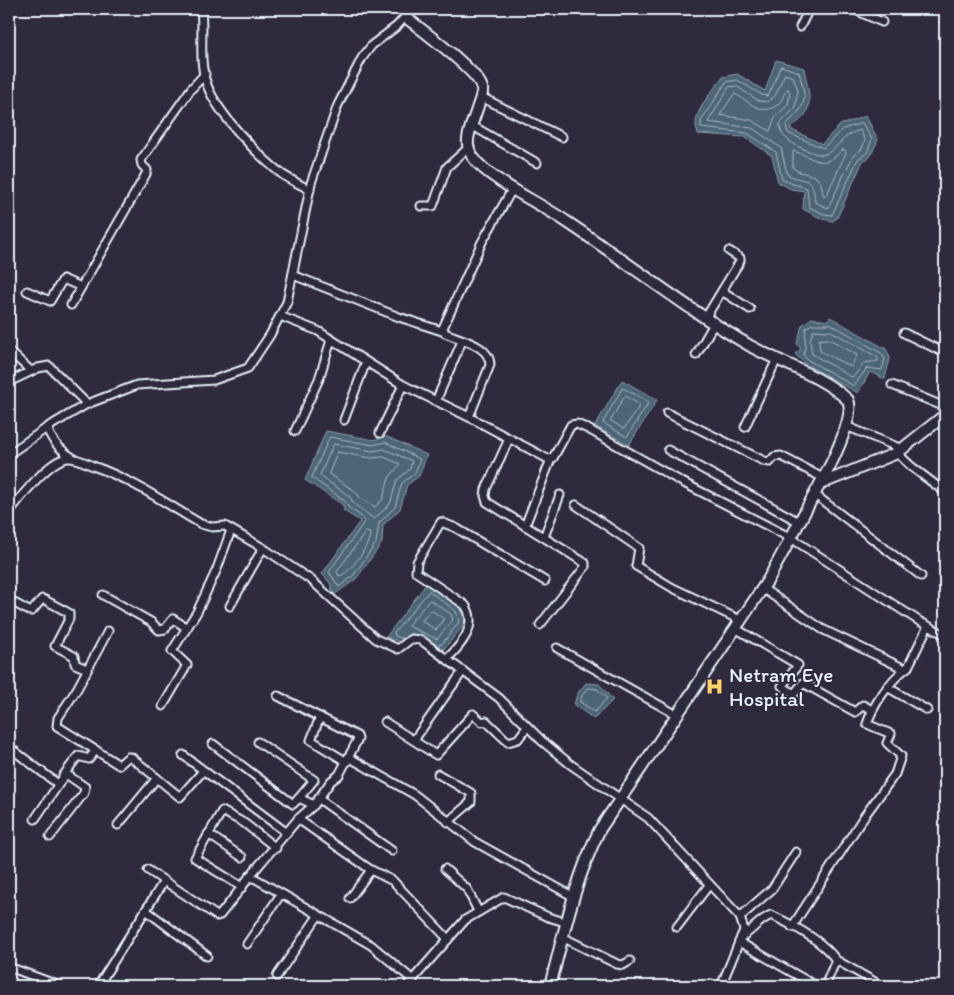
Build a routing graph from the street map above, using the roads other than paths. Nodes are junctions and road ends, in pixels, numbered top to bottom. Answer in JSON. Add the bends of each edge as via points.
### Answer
{"nodes":[{"id":1,"x":201,"y":9,"type":"edge"},
{"id":2,"x":808,"y":9,"type":"edge"},
{"id":3,"x":853,"y":9,"type":"edge"},
{"id":4,"x":407,"y":11,"type":"edge"},
{"id":5,"x":882,"y":22,"type":"dead end"},
{"id":6,"x":800,"y":27,"type":"dead end"},
{"id":7,"x":205,"y":74,"type":"junction"},
{"id":8,"x":481,"y":97,"type":"junction"},
{"id":9,"x":471,"y":126,"type":"junction"},
{"id":10,"x":562,"y":137,"type":"dead end"},
{"id":11,"x":467,"y":150,"type":"junction"},
{"id":12,"x":537,"y":163,"type":"dead end"},
{"id":13,"x":513,"y":188,"type":"junction"},
{"id":14,"x":310,"y":190,"type":"junction"},
{"id":15,"x":421,"y":206,"type":"dead end"},
{"id":16,"x":729,"y":251,"type":"dead end"},
{"id":17,"x":293,"y":275,"type":"junction"},
{"id":18,"x":81,"y":287,"type":"junction"},
{"id":19,"x":27,"y":290,"type":"dead end"},
{"id":20,"x":722,"y":292,"type":"junction"},
{"id":21,"x":71,"y":305,"type":"dead end"},
{"id":22,"x":750,"y":309,"type":"dead end"},
{"id":23,"x":280,"y":316,"type":"junction"},
{"id":24,"x":710,"y":320,"type":"junction"},
{"id":25,"x":442,"y":331,"type":"junction"},
{"id":26,"x":904,"y":333,"type":"dead end"},
{"id":27,"x":331,"y":340,"type":"junction"},
{"id":28,"x":462,"y":340,"type":"junction"},
{"id":29,"x":9,"y":351,"type":"edge"},
{"id":30,"x":945,"y":353,"type":"edge"},
{"id":31,"x":696,"y":355,"type":"dead end"},
{"id":32,"x":777,"y":359,"type":"junction"},
{"id":33,"x":366,"y":362,"type":"junction"},
{"id":34,"x":31,"y":371,"type":"junction"},
{"id":35,"x":15,"y":379,"type":"dead end"},
{"id":36,"x":892,"y":384,"type":"dead end"},
{"id":37,"x":403,"y":385,"type":"junction"},
{"id":38,"x":436,"y":401,"type":"junction"},
{"id":39,"x":87,"y":404,"type":"junction"},
{"id":40,"x":945,"y":407,"type":"edge"},
{"id":41,"x":667,"y":413,"type":"dead end"},
{"id":42,"x":469,"y":417,"type":"junction"},
{"id":43,"x":344,"y":420,"type":"dead end"},
{"id":44,"x":943,"y":421,"type":"edge"},
{"id":45,"x":51,"y":425,"type":"junction"},
{"id":46,"x":846,"y":426,"type":"junction"},
{"id":47,"x":745,"y":427,"type":"dead end"},
{"id":48,"x":295,"y":431,"type":"dead end"},
{"id":49,"x":380,"y":433,"type":"dead end"},
{"id":50,"x":509,"y":439,"type":"junction"},
{"id":51,"x":668,"y":450,"type":"dead end"},
{"id":52,"x":900,"y":451,"type":"junction"},
{"id":53,"x":9,"y":454,"type":"edge"},
{"id":54,"x":75,"y":459,"type":"junction"},
{"id":55,"x":551,"y":459,"type":"junction"},
{"id":56,"x":821,"y":481,"type":"junction"},
{"id":57,"x":945,"y":492,"type":"edge"},
{"id":58,"x":560,"y":494,"type":"dead end"},
{"id":59,"x":814,"y":494,"type":"junction"},
{"id":60,"x":576,"y":505,"type":"dead end"},
{"id":61,"x":9,"y":512,"type":"edge"},
{"id":62,"x":799,"y":522,"type":"junction"},
{"id":63,"x":526,"y":526,"type":"junction"},
{"id":64,"x":231,"y":530,"type":"junction"},
{"id":65,"x":544,"y":537,"type":"junction"},
{"id":66,"x":790,"y":538,"type":"junction"},
{"id":67,"x":263,"y":548,"type":"junction"},
{"id":68,"x":921,"y":576,"type":"dead end"},
{"id":69,"x":545,"y":581,"type":"dead end"},
{"id":70,"x":762,"y":588,"type":"junction"},
{"id":71,"x":102,"y":595,"type":"dead end"},
{"id":72,"x":9,"y":600,"type":"edge"},
{"id":73,"x":230,"y":606,"type":"dead end"},
{"id":74,"x":738,"y":624,"type":"junction"},
{"id":75,"x":540,"y":625,"type":"dead end"},
{"id":76,"x":928,"y":626,"type":"junction"},
{"id":77,"x":187,"y":628,"type":"junction"},
{"id":78,"x":108,"y":631,"type":"dead end"},
{"id":79,"x":945,"y":635,"type":"edge"},
{"id":80,"x":557,"y":648,"type":"dead end"},
{"id":81,"x":447,"y":659,"type":"junction"},
{"id":82,"x":88,"y":669,"type":"junction"},
{"id":83,"x":904,"y":669,"type":"junction"},
{"id":84,"x":463,"y":671,"type":"junction"},
{"id":85,"x":887,"y":688,"type":"junction"},
{"id":86,"x":278,"y":696,"type":"dead end"},
{"id":87,"x":162,"y":706,"type":"dead end"},
{"id":88,"x":872,"y":710,"type":"junction"},
{"id":89,"x":927,"y":710,"type":"dead end"},
{"id":90,"x":677,"y":715,"type":"junction"},
{"id":91,"x":320,"y":717,"type":"junction"},
{"id":92,"x":385,"y":722,"type":"dead end"},
{"id":93,"x":527,"y":727,"type":"junction"},
{"id":94,"x":414,"y":740,"type":"junction"},
{"id":95,"x":258,"y":742,"type":"dead end"},
{"id":96,"x":213,"y":744,"type":"dead end"},
{"id":97,"x":9,"y":747,"type":"edge"},
{"id":98,"x":96,"y":750,"type":"junction"},
{"id":99,"x":182,"y":755,"type":"dead end"},
{"id":100,"x":348,"y":760,"type":"junction"},
{"id":101,"x":203,"y":771,"type":"junction"},
{"id":102,"x":438,"y":774,"type":"dead end"},
{"id":103,"x":63,"y":776,"type":"junction"},
{"id":104,"x":157,"y":778,"type":"junction"},
{"id":105,"x":58,"y":784,"type":"junction"},
{"id":106,"x":299,"y":798,"type":"junction"},
{"id":107,"x":621,"y":799,"type":"junction"},
{"id":108,"x":316,"y":802,"type":"junction"},
{"id":109,"x":35,"y":819,"type":"dead end"},
{"id":110,"x":298,"y":819,"type":"junction"},
{"id":111,"x":448,"y":822,"type":"junction"},
{"id":112,"x":118,"y":825,"type":"dead end"},
{"id":113,"x":287,"y":833,"type":"junction"},
{"id":114,"x":208,"y":834,"type":"junction"},
{"id":115,"x":50,"y":837,"type":"dead end"},
{"id":116,"x":276,"y":848,"type":"junction"},
{"id":117,"x":392,"y":851,"type":"dead end"},
{"id":118,"x":796,"y":852,"type":"dead end"},
{"id":119,"x":242,"y":857,"type":"dead end"},
{"id":120,"x":444,"y":869,"type":"dead end"},
{"id":121,"x":148,"y":870,"type":"dead end"},
{"id":122,"x":371,"y":870,"type":"junction"},
{"id":123,"x":249,"y":877,"type":"junction"},
{"id":124,"x":164,"y":881,"type":"junction"},
{"id":125,"x":709,"y":885,"type":"junction"},
{"id":126,"x":242,"y":887,"type":"junction"},
{"id":127,"x":281,"y":894,"type":"junction"},
{"id":128,"x":574,"y":897,"type":"junction"},
{"id":129,"x":350,"y":898,"type":"dead end"},
{"id":130,"x":147,"y":911,"type":"junction"},
{"id":131,"x":478,"y":911,"type":"junction"},
{"id":132,"x":318,"y":916,"type":"junction"},
{"id":133,"x":740,"y":917,"type":"junction"},
{"id":134,"x":565,"y":922,"type":"junction"},
{"id":135,"x":677,"y":927,"type":"dead end"},
{"id":136,"x":792,"y":927,"type":"junction"},
{"id":137,"x":562,"y":937,"type":"junction"},
{"id":138,"x":448,"y":939,"type":"junction"},
{"id":139,"x":740,"y":940,"type":"junction"},
{"id":140,"x":247,"y":944,"type":"dead end"},
{"id":141,"x":207,"y":956,"type":"dead end"},
{"id":142,"x":836,"y":960,"type":"junction"},
{"id":143,"x":630,"y":961,"type":"dead end"},
{"id":144,"x":9,"y":967,"type":"edge"},
{"id":145,"x":277,"y":976,"type":"dead end"},
{"id":146,"x":412,"y":984,"type":"edge"},
{"id":147,"x":722,"y":984,"type":"edge"},
{"id":148,"x":60,"y":986,"type":"edge"},
{"id":149,"x":98,"y":986,"type":"edge"},
{"id":150,"x":550,"y":986,"type":"edge"},
{"id":151,"x":730,"y":986,"type":"edge"},
{"id":152,"x":816,"y":986,"type":"edge"},
{"id":153,"x":825,"y":986,"type":"edge"},
{"id":154,"x":882,"y":986,"type":"edge"}],
"edges":[{"from":1,"to":7,"type":"street"},
{"from":2,"to":6,"type":"street"},
{"from":3,"to":5,"type":"street"},
{"from":4,"to":8,"type":"street","via":[[478,80],[482,87]]},
{"from":4,"to":14,"type":"street","via":[[397,26],[372,45],[362,58],[338,106]]},
{"from":7,"to":14,"type":"street","via":[[207,85],[224,114],[253,147],[284,175]]},
{"from":7,"to":18,"type":"street","via":[[181,102],[142,160],[146,174]]},
{"from":8,"to":9,"type":"street"},
{"from":8,"to":10,"type":"street"},
{"from":9,"to":11,"type":"street"},
{"from":9,"to":12,"type":"street"},
{"from":11,"to":13,"type":"street","via":[[486,171]]},
{"from":11,"to":15,"type":"street","via":[[447,167],[433,206]]},
{"from":13,"to":24,"type":"street"},
{"from":13,"to":25,"type":"street","via":[[482,242]]},
{"from":14,"to":17,"type":"street"},
{"from":16,"to":20,"type":"street","via":[[740,261]]},
{"from":17,"to":23,"type":"street"},
{"from":17,"to":25,"type":"street"},
{"from":18,"to":19,"type":"street","via":[[63,279],[50,301]]},
{"from":18,"to":21,"type":"street"},
{"from":20,"to":22,"type":"street"},
{"from":20,"to":24,"type":"street"},
{"from":23,"to":27,"type":"street","via":[[318,331]]},
{"from":23,"to":39,"type":"street","via":[[248,368],[214,380],[137,385]]},
{"from":24,"to":31,"type":"street"},
{"from":24,"to":32,"type":"street"},
{"from":25,"to":28,"type":"street"},
{"from":26,"to":30,"type":"street"},
{"from":27,"to":33,"type":"street"},
{"from":27,"to":48,"type":"street","via":[[320,379]]},
{"from":28,"to":38,"type":"street"},
{"from":28,"to":42,"type":"street","via":[[490,357],[490,365]]},
{"from":29,"to":34,"type":"street"},
{"from":32,"to":46,"type":"street","via":[[848,400],[850,412]]},
{"from":32,"to":47,"type":"street"},
{"from":33,"to":37,"type":"street"},
{"from":33,"to":43,"type":"street"},
{"from":34,"to":35,"type":"street"},
{"from":34,"to":39,"type":"street","via":[[49,366]]},
{"from":36,"to":40,"type":"street"},
{"from":37,"to":38,"type":"street"},
{"from":37,"to":49,"type":"street"},
{"from":38,"to":42,"type":"street"},
{"from":39,"to":45,"type":"street"},
{"from":41,"to":56,"type":"street","via":[[764,461],[770,462],[781,456]]},
{"from":42,"to":50,"type":"street"},
{"from":44,"to":52,"type":"street"},
{"from":45,"to":53,"type":"street"},
{"from":45,"to":54,"type":"street","via":[[50,436],[65,454]]},
{"from":46,"to":52,"type":"street"},
{"from":46,"to":56,"type":"street"},
{"from":50,"to":55,"type":"street"},
{"from":50,"to":63,"type":"street","via":[[485,496],[492,506]]},
{"from":51,"to":62,"type":"street"},
{"from":52,"to":56,"type":"street"},
{"from":52,"to":57,"type":"street","via":[[912,467]]},
{"from":54,"to":61,"type":"street","via":[[67,458],[56,463],[28,488]]},
{"from":54,"to":64,"type":"street","via":[[124,477],[201,524],[225,526]]},
{"from":55,"to":63,"type":"street"},
{"from":55,"to":66,"type":"street","via":[[571,425],[577,424]]},
{"from":56,"to":59,"type":"street"},
{"from":58,"to":65,"type":"street"},
{"from":59,"to":62,"type":"street"},
{"from":59,"to":68,"type":"street"},
{"from":60,"to":74,"type":"street","via":[[639,548],[636,566]]},
{"from":62,"to":66,"type":"street"},
{"from":63,"to":65,"type":"street"},
{"from":64,"to":67,"type":"street"},
{"from":64,"to":77,"type":"street","via":[[217,569]]},
{"from":65,"to":75,"type":"street","via":[[582,561],[585,567]]},
{"from":66,"to":70,"type":"street"},
{"from":66,"to":76,"type":"street"},
{"from":67,"to":73,"type":"street"},
{"from":67,"to":81,"type":"street","via":[[311,580],[376,639],[398,649],[411,639],[421,640]]},
{"from":69,"to":81,"type":"street","via":[[441,522],[417,562],[416,572],[469,611],[471,619],[463,642]]},
{"from":70,"to":74,"type":"street"},
{"from":70,"to":83,"type":"street","via":[[822,629]]},
{"from":71,"to":77,"type":"street","via":[[151,622],[159,630],[165,630],[173,619]]},
{"from":72,"to":82,"type":"street","via":[[32,611],[42,599],[69,613],[54,646],[74,656],[75,664]]},
{"from":74,"to":88,"type":"street","via":[[798,665],[782,686],[794,694],[804,683],[855,712],[864,705]]},
{"from":74,"to":90,"type":"street"},
{"from":76,"to":79,"type":"street"},
{"from":76,"to":83,"type":"street","via":[[908,667]]},
{"from":77,"to":87,"type":"street","via":[[172,653],[187,665]]},
{"from":78,"to":82,"type":"street"},
{"from":80,"to":90,"type":"street"},
{"from":81,"to":84,"type":"street"},
{"from":82,"to":98,"type":"street","via":[[57,723],[61,729]]},
{"from":83,"to":85,"type":"street"},
{"from":84,"to":93,"type":"street","via":[[499,698]]},
{"from":84,"to":94,"type":"street"},
{"from":85,"to":88,"type":"street"},
{"from":85,"to":89,"type":"street"},
{"from":86,"to":91,"type":"street"},
{"from":88,"to":136,"type":"street","via":[[867,724],[891,734],[887,743],[901,756],[895,774]]},
{"from":90,"to":107,"type":"street"},
{"from":91,"to":100,"type":"street","via":[[357,736]]},
{"from":91,"to":100,"type":"street","via":[[310,740]]},
{"from":92,"to":94,"type":"street"},
{"from":93,"to":94,"type":"street","via":[[518,739],[508,742],[486,721],[482,722],[473,714],[436,755]]},
{"from":93,"to":107,"type":"street","via":[[570,764]]},
{"from":95,"to":106,"type":"street","via":[[314,780]]},
{"from":96,"to":106,"type":"street","via":[[294,804]]},
{"from":97,"to":105,"type":"street"},
{"from":98,"to":103,"type":"street","via":[[89,759],[78,756]]},
{"from":98,"to":104,"type":"street","via":[[119,765],[130,756]]},
{"from":99,"to":101,"type":"street"},
{"from":100,"to":108,"type":"street","via":[[339,776]]},
{"from":100,"to":111,"type":"street","via":[[415,795]]},
{"from":101,"to":104,"type":"street","via":[[180,797]]},
{"from":101,"to":113,"type":"street"},
{"from":102,"to":111,"type":"street","via":[[471,793],[471,802]]},
{"from":103,"to":105,"type":"street"},
{"from":103,"to":115,"type":"street","via":[[69,776],[86,788]]},
{"from":104,"to":112,"type":"street"},
{"from":105,"to":109,"type":"street"},
{"from":106,"to":108,"type":"street"},
{"from":107,"to":125,"type":"street","via":[[648,818]]},
{"from":107,"to":128,"type":"street","via":[[591,847]]},
{"from":108,"to":110,"type":"street"},
{"from":108,"to":117,"type":"street"},
{"from":110,"to":113,"type":"street"},
{"from":110,"to":122,"type":"street"},
{"from":111,"to":128,"type":"street","via":[[505,860]]},
{"from":113,"to":116,"type":"street"},
{"from":114,"to":116,"type":"street","via":[[225,810]]},
{"from":114,"to":119,"type":"street"},
{"from":114,"to":126,"type":"street","via":[[196,858]]},
{"from":116,"to":123,"type":"street"},
{"from":118,"to":133,"type":"street","via":[[772,889]]},
{"from":120,"to":131,"type":"street","via":[[467,889]]},
{"from":121,"to":124,"type":"street"},
{"from":122,"to":129,"type":"street"},
{"from":122,"to":138,"type":"street","via":[[393,881]]},
{"from":123,"to":126,"type":"street"},
{"from":123,"to":127,"type":"street"},
{"from":124,"to":126,"type":"street","via":[[217,916]]},
{"from":124,"to":130,"type":"street"},
{"from":125,"to":133,"type":"street"},
{"from":125,"to":135,"type":"street"},
{"from":127,"to":132,"type":"street"},
{"from":127,"to":140,"type":"street"},
{"from":128,"to":134,"type":"street"},
{"from":130,"to":141,"type":"street"},
{"from":130,"to":149,"type":"street"},
{"from":131,"to":134,"type":"street","via":[[504,897]]},
{"from":131,"to":138,"type":"street"},
{"from":132,"to":145,"type":"street"},
{"from":132,"to":146,"type":"street","via":[[371,945]]},
{"from":133,"to":139,"type":"street","via":[[744,930]]},
{"from":134,"to":137,"type":"street"},
{"from":136,"to":139,"type":"street","via":[[770,915],[757,922]]},
{"from":136,"to":142,"type":"street","via":[[829,951]]},
{"from":137,"to":143,"type":"street","via":[[617,964]]},
{"from":137,"to":150,"type":"street"},
{"from":138,"to":146,"type":"street"},
{"from":139,"to":147,"type":"street"},
{"from":139,"to":152,"type":"street"},
{"from":142,"to":153,"type":"street"},
{"from":142,"to":154,"type":"street"},
{"from":144,"to":148,"type":"street"},
{"from":147,"to":151,"type":"street"}]}
